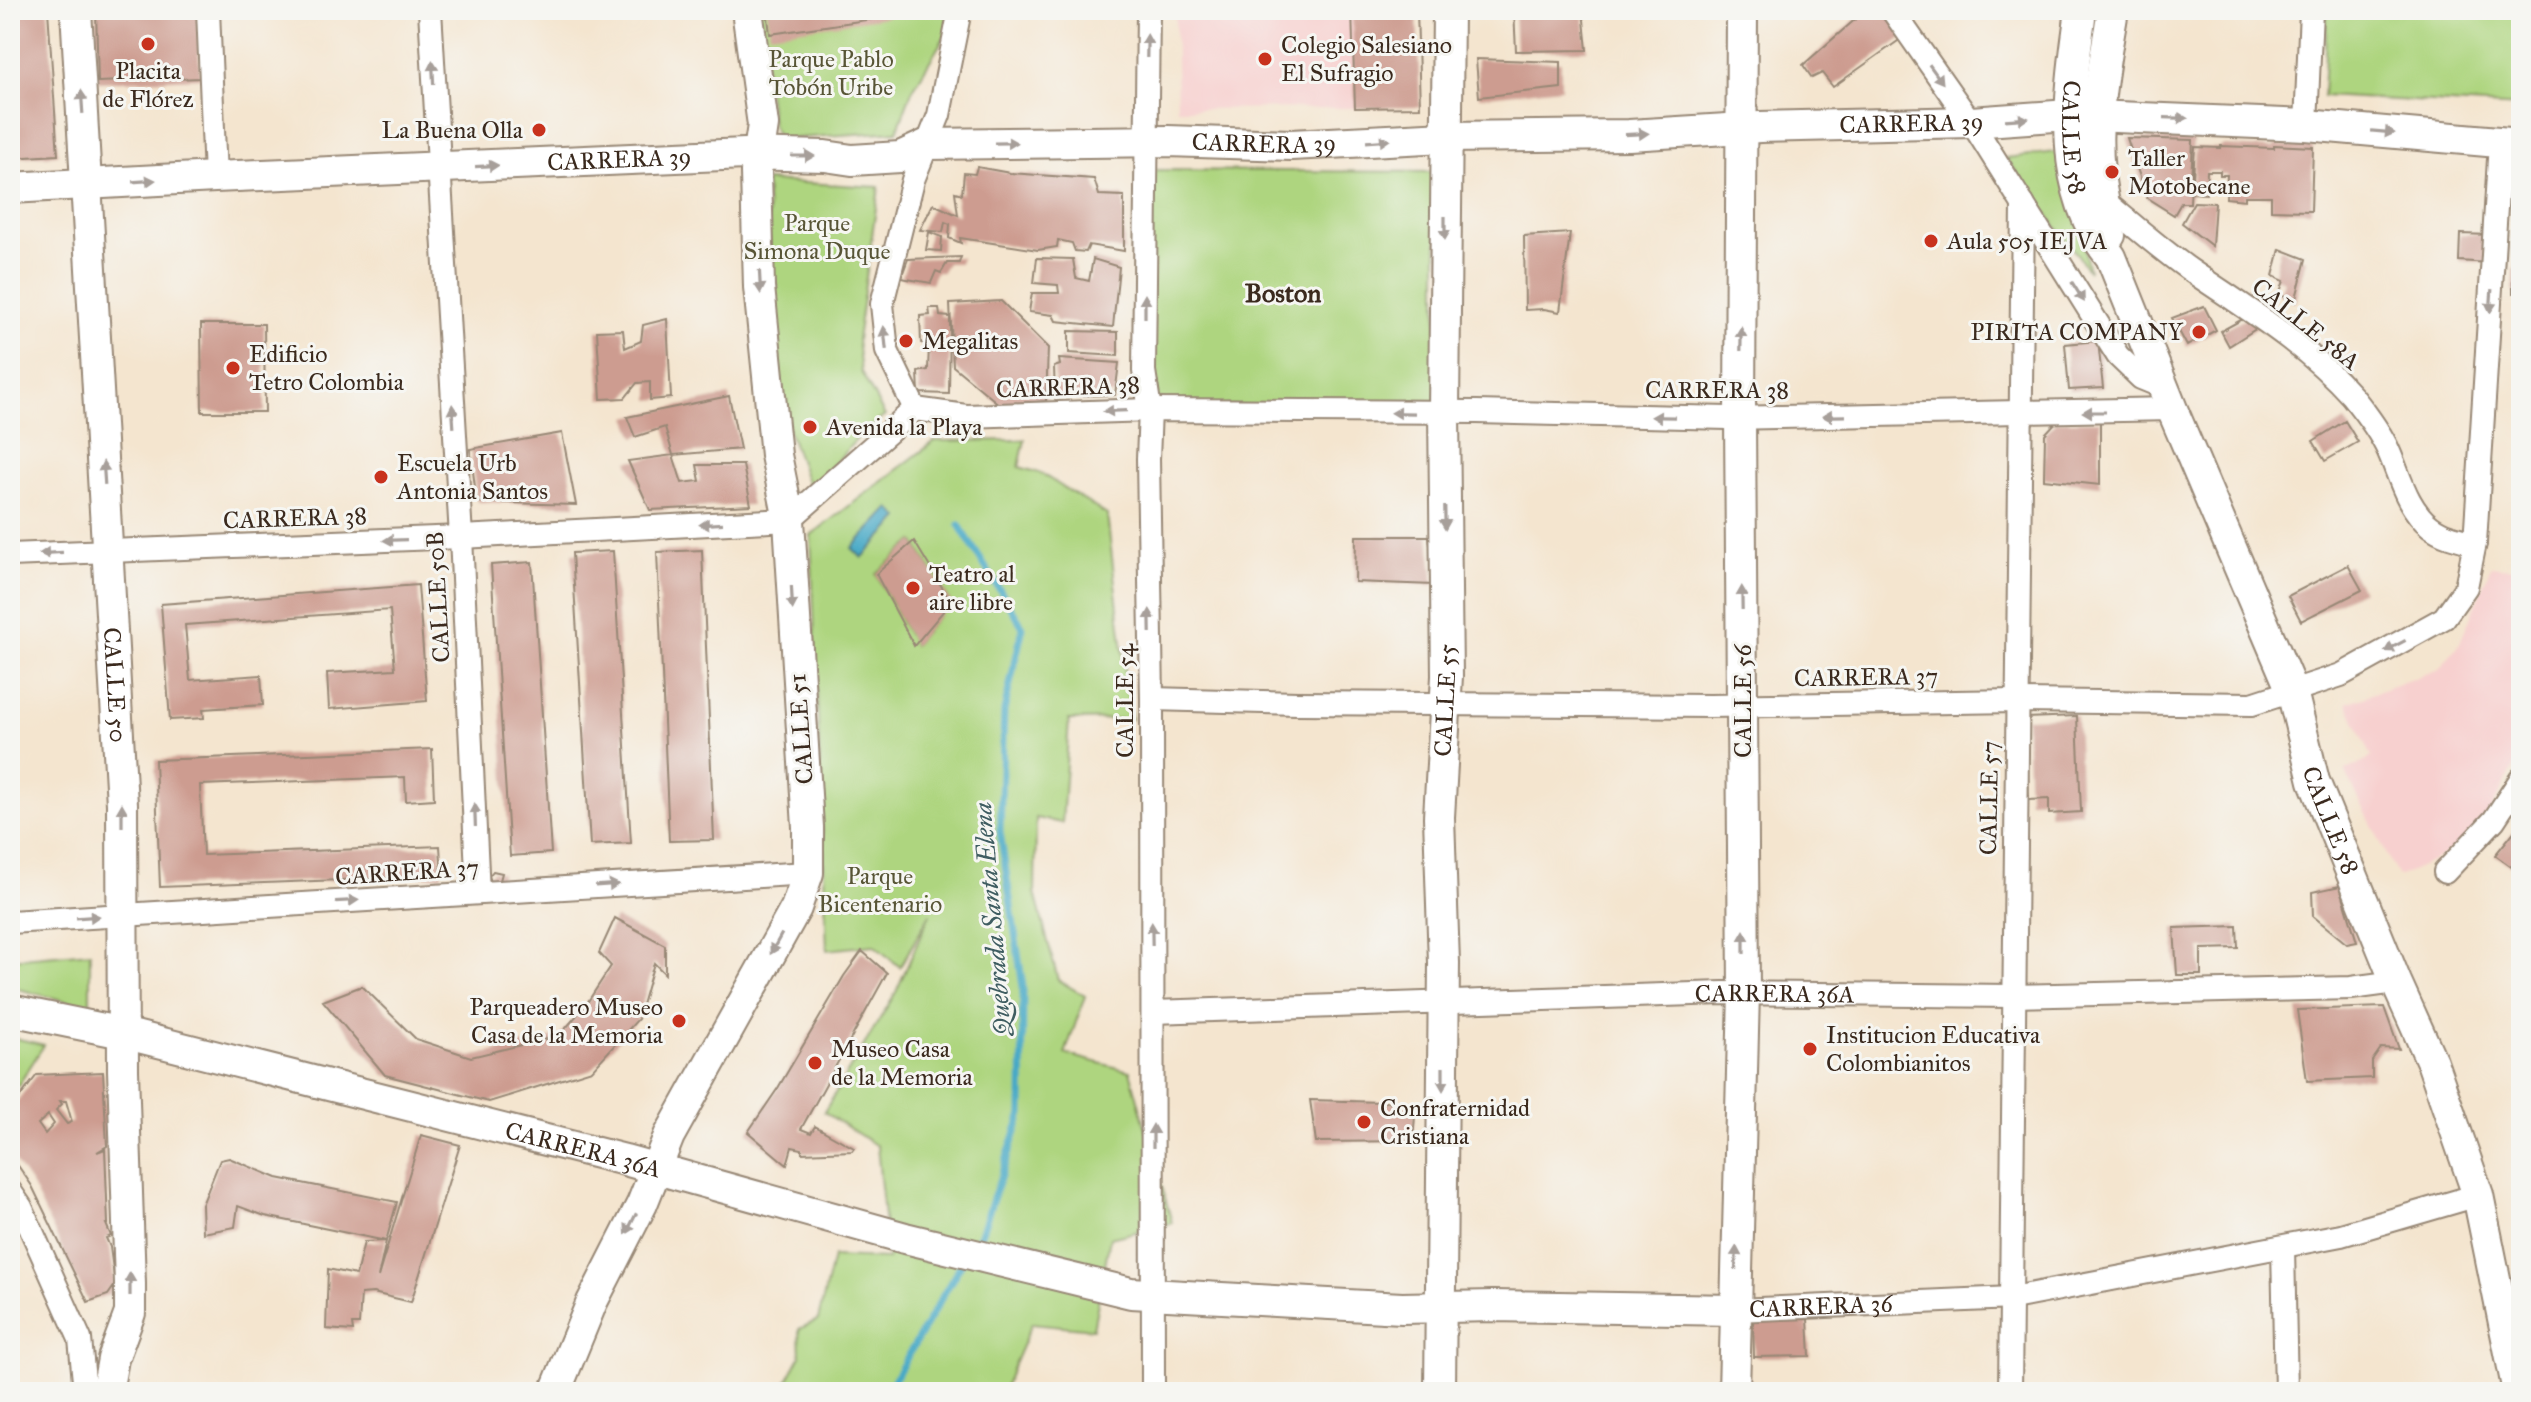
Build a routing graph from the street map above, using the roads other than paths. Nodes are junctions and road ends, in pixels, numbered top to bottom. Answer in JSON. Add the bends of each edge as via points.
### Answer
{"nodes":[{"id":1,"x":76,"y":10,"type":"edge"},
{"id":2,"x":208,"y":10,"type":"edge"},
{"id":3,"x":430,"y":10,"type":"edge"},
{"id":4,"x":747,"y":10,"type":"edge"},
{"id":5,"x":960,"y":10,"type":"edge"},
{"id":6,"x":1148,"y":10,"type":"edge"},
{"id":7,"x":1448,"y":10,"type":"edge"},
{"id":8,"x":1742,"y":10,"type":"edge"},
{"id":9,"x":1892,"y":10,"type":"edge"},
{"id":10,"x":2081,"y":10,"type":"edge"},
{"id":11,"x":2113,"y":10,"type":"edge"},
{"id":12,"x":2311,"y":10,"type":"edge"},
{"id":13,"x":2084,"y":116,"type":"junction"},
{"id":14,"x":1971,"y":122,"type":"junction"},
{"id":15,"x":2306,"y":125,"type":"junction"},
{"id":16,"x":1743,"y":127,"type":"junction"},
{"id":17,"x":1446,"y":137,"type":"junction"},
{"id":18,"x":1146,"y":141,"type":"junction"},
{"id":19,"x":2510,"y":143,"type":"edge"},
{"id":20,"x":928,"y":144,"type":"junction"},
{"id":21,"x":759,"y":154,"type":"junction"},
{"id":22,"x":438,"y":168,"type":"junction"},
{"id":23,"x":215,"y":177,"type":"junction"},
{"id":24,"x":87,"y":185,"type":"junction"},
{"id":25,"x":10,"y":188,"type":"edge"},
{"id":26,"x":2104,"y":201,"type":"junction"},
{"id":27,"x":2023,"y":204,"type":"junction"},
{"id":28,"x":2111,"y":257,"type":"junction"},
{"id":29,"x":2167,"y":398,"type":"junction"},
{"id":30,"x":915,"y":409,"type":"junction"},
{"id":31,"x":1150,"y":410,"type":"junction"},
{"id":32,"x":1444,"y":412,"type":"junction"},
{"id":33,"x":2021,"y":412,"type":"junction"},
{"id":34,"x":1740,"y":417,"type":"junction"},
{"id":35,"x":789,"y":520,"type":"junction"},
{"id":36,"x":461,"y":537,"type":"junction"},
{"id":37,"x":2475,"y":543,"type":"junction"},
{"id":38,"x":109,"y":551,"type":"junction"},
{"id":39,"x":10,"y":555,"type":"edge"},
{"id":40,"x":2292,"y":691,"type":"junction"},
{"id":41,"x":1152,"y":699,"type":"junction"},
{"id":42,"x":2017,"y":701,"type":"junction"},
{"id":43,"x":1446,"y":704,"type":"junction"},
{"id":44,"x":1744,"y":705,"type":"junction"},
{"id":45,"x":2521,"y":779,"type":"edge"},
{"id":46,"x":2445,"y":872,"type":"dead end"},
{"id":47,"x":808,"y":873,"type":"junction"},
{"id":48,"x":478,"y":893,"type":"junction"},
{"id":49,"x":122,"y":915,"type":"junction"},
{"id":50,"x":10,"y":922,"type":"edge"},
{"id":51,"x":2396,"y":982,"type":"junction"},
{"id":52,"x":1744,"y":992,"type":"junction"},
{"id":53,"x":2013,"y":996,"type":"junction"},
{"id":54,"x":1443,"y":1001,"type":"junction"},
{"id":55,"x":10,"y":1010,"type":"edge"},
{"id":56,"x":1153,"y":1012,"type":"junction"},
{"id":57,"x":123,"y":1033,"type":"junction"},
{"id":58,"x":654,"y":1168,"type":"junction"},
{"id":59,"x":10,"y":1191,"type":"edge"},
{"id":60,"x":2478,"y":1195,"type":"junction"},
{"id":61,"x":2283,"y":1247,"type":"junction"},
{"id":62,"x":1153,"y":1294,"type":"junction"},
{"id":63,"x":2013,"y":1298,"type":"junction"},
{"id":64,"x":1441,"y":1308,"type":"junction"},
{"id":65,"x":1735,"y":1310,"type":"junction"},
{"id":66,"x":80,"y":1339,"type":"junction"},
{"id":67,"x":113,"y":1359,"type":"junction"},
{"id":68,"x":85,"y":1392,"type":"edge"},
{"id":69,"x":107,"y":1392,"type":"edge"},
{"id":70,"x":555,"y":1392,"type":"edge"},
{"id":71,"x":1153,"y":1392,"type":"edge"},
{"id":72,"x":1440,"y":1392,"type":"edge"},
{"id":73,"x":1734,"y":1392,"type":"edge"},
{"id":74,"x":2010,"y":1392,"type":"edge"},
{"id":75,"x":2286,"y":1392,"type":"edge"},
{"id":76,"x":2518,"y":1392,"type":"edge"}],
"edges":[{"from":24,"to":1,"type":"street","name":"CALLE 50","one_way":true},
{"from":2,"to":23,"type":"street"},
{"from":22,"to":3,"type":"street","name":"CALLE 50B","one_way":true},
{"from":4,"to":21,"type":"street","name":"CALLE 51","via":[[763,125]]},
{"from":5,"to":20,"type":"street"},
{"from":18,"to":6,"type":"street","name":"CALLE 54","one_way":true},
{"from":7,"to":17,"type":"street","name":"CALLE 55"},
{"from":8,"to":16,"type":"street","name":"CALLE 56"},
{"from":9,"to":14,"type":"street","one_way":true},
{"from":10,"to":13,"type":"street","name":"CALLE 58"},
{"from":11,"to":13,"type":"street","name":"CALLE 58","via":[[2099,95]]},
{"from":12,"to":15,"type":"street"},
{"from":14,"to":13,"type":"street","name":"CARRERA 39","one_way":true},
{"from":13,"to":15,"type":"street","name":"CARRERA 39","one_way":true},
{"from":13,"to":26,"type":"street","name":"CALLE 58"},
{"from":13,"to":28,"type":"street","name":"CALLE 58","via":[[2073,163],[2097,241]]},
{"from":14,"to":16,"type":"street","name":"CARRERA 39"},
{"from":14,"to":27,"type":"street"},
{"from":15,"to":19,"type":"street","name":"CARRERA 39","one_way":true},
{"from":17,"to":16,"type":"street","name":"CARRERA 39","one_way":true,"via":[[1629,135]]},
{"from":34,"to":16,"type":"street","name":"CALLE 56","one_way":true},
{"from":18,"to":17,"type":"street","name":"CARRERA 39","one_way":true,"via":[[1291,145]]},
{"from":17,"to":32,"type":"street","name":"CALLE 55","one_way":true},
{"from":20,"to":18,"type":"street","name":"CARRERA 39","one_way":true},
{"from":31,"to":18,"type":"street","name":"CALLE 54","one_way":true,"via":[[1144,371]]},
{"from":19,"to":37,"type":"street","one_way":true},
{"from":21,"to":20,"type":"street","name":"CARRERA 39","one_way":true,"via":[[888,158]]},
{"from":30,"to":20,"type":"street","one_way":true,"via":[[887,351],[882,304],[913,180]]},
{"from":22,"to":21,"type":"street","name":"CARRERA 39","one_way":true},
{"from":21,"to":35,"type":"street","name":"CALLE 51","one_way":true,"via":[[759,287],[776,455]]},
{"from":22,"to":23,"type":"street","name":"CARRERA 39"},
{"from":36,"to":22,"type":"street","name":"CALLE 50B","one_way":true},
{"from":24,"to":23,"type":"street","name":"CARRERA 39","one_way":true},
{"from":24,"to":25,"type":"street","name":"CARRERA 39"},
{"from":38,"to":24,"type":"street","name":"CALLE 50","one_way":true},
{"from":26,"to":28,"type":"street","name":"CALLE 58"},
{"from":26,"to":37,"type":"street","name":"CALLE 58A","via":[[2328,371],[2387,448],[2422,518],[2448,536]]},
{"from":27,"to":29,"type":"street","one_way":true,"via":[[2118,356]]},
{"from":27,"to":33,"type":"street","name":"CALLE 57"},
{"from":28,"to":29,"type":"street","name":"CALLE 58"},
{"from":29,"to":33,"type":"street","name":"CARRERA 38","one_way":true},
{"from":29,"to":40,"type":"street","name":"CALLE 58"},
{"from":31,"to":30,"type":"street","name":"CARRERA 38","one_way":true,"via":[[966,416]]},
{"from":30,"to":35,"type":"street"},
{"from":32,"to":31,"type":"street","name":"CARRERA 38","one_way":true},
{"from":41,"to":31,"type":"street","name":"CALLE 54","one_way":true},
{"from":34,"to":32,"type":"street","name":"CARRERA 38","one_way":true},
{"from":32,"to":43,"type":"street","name":"CALLE 55","one_way":true},
{"from":33,"to":34,"type":"street","name":"CARRERA 38","one_way":true},
{"from":33,"to":42,"type":"street","name":"CALLE 57"},
{"from":44,"to":34,"type":"street","name":"CALLE 56","one_way":true},
{"from":35,"to":36,"type":"street","name":"CARRERA 38","one_way":true},
{"from":35,"to":47,"type":"street","name":"CALLE 51","one_way":true},
{"from":36,"to":38,"type":"street","name":"CARRERA 38","one_way":true},
{"from":48,"to":36,"type":"street","name":"CALLE 50B","one_way":true},
{"from":37,"to":40,"type":"street","name":"CARRERA 37","one_way":true,"via":[[2466,587],[2444,618],[2341,675]]},
{"from":38,"to":39,"type":"street","name":"CARRERA 38","one_way":true},
{"from":49,"to":38,"type":"street","name":"CALLE 50","one_way":true},
{"from":40,"to":42,"type":"street","name":"CARRERA 37","via":[[2252,704]]},
{"from":40,"to":51,"type":"street","name":"CALLE 58","via":[[2314,781]]},
{"from":41,"to":43,"type":"street","name":"CARRERA 37"},
{"from":56,"to":41,"type":"street","name":"CALLE 54","one_way":true},
{"from":42,"to":44,"type":"street","name":"CARRERA 37"},
{"from":42,"to":53,"type":"street","name":"CALLE 57"},
{"from":43,"to":44,"type":"street","name":"CARRERA 37"},
{"from":43,"to":54,"type":"street","name":"CALLE 55","via":[[1439,817]]},
{"from":52,"to":44,"type":"street","name":"CALLE 56","one_way":true},
{"from":45,"to":46,"type":"street","via":[[2494,820]]},
{"from":48,"to":47,"type":"street","name":"CARRERA 37","one_way":true},
{"from":47,"to":58,"type":"street","name":"CALLE 51","one_way":true,"via":[[796,908]]},
{"from":49,"to":48,"type":"street","name":"CARRERA 37","one_way":true},
{"from":50,"to":49,"type":"street","name":"CARRERA 37","one_way":true},
{"from":49,"to":57,"type":"street","name":"CALLE 50"},
{"from":51,"to":53,"type":"street","name":"CARRERA 36A","via":[[2351,988]]},
{"from":51,"to":60,"type":"street","name":"CALLE 58","via":[[2432,1062]]},
{"from":52,"to":53,"type":"street","name":"CARRERA 36A"},
{"from":52,"to":54,"type":"street","name":"CARRERA 36A"},
{"from":65,"to":52,"type":"street","name":"CALLE 56","one_way":true},
{"from":53,"to":63,"type":"street","name":"CALLE 57"},
{"from":54,"to":56,"type":"street","name":"CARRERA 36A"},
{"from":54,"to":64,"type":"street","name":"CALLE 55","one_way":true},
{"from":55,"to":57,"type":"street","name":"CARRERA 36A"},
{"from":62,"to":56,"type":"street","name":"CALLE 54","one_way":true},
{"from":57,"to":58,"type":"street","name":"CARRERA 36A"},
{"from":67,"to":57,"type":"street","name":"CALLE 50","one_way":true,"via":[[130,1313]]},
{"from":58,"to":62,"type":"street","name":"CARRERA 36A","via":[[905,1238],[1101,1287]]},
{"from":58,"to":70,"type":"street","name":"CALLE 51","one_way":true},
{"from":59,"to":66,"type":"street"},
{"from":60,"to":61,"type":"street","name":"CARRERA 36"},
{"from":60,"to":76,"type":"street","name":"CALLE 58"},
{"from":61,"to":63,"type":"street","name":"CARRERA 36"},
{"from":61,"to":75,"type":"street"},
{"from":62,"to":64,"type":"street","name":"CARRERA 36"},
{"from":62,"to":71,"type":"street","name":"CALLE 54"},
{"from":63,"to":65,"type":"street","name":"CARRERA 36"},
{"from":63,"to":74,"type":"street","name":"CALLE 57"},
{"from":64,"to":65,"type":"street","name":"CARRERA 36"},
{"from":64,"to":72,"type":"street","name":"CALLE 55"},
{"from":65,"to":73,"type":"street","name":"CALLE 56"},
{"from":66,"to":67,"type":"street"},
{"from":66,"to":68,"type":"street"},
{"from":67,"to":69,"type":"street","name":"CALLE 50"}]}
